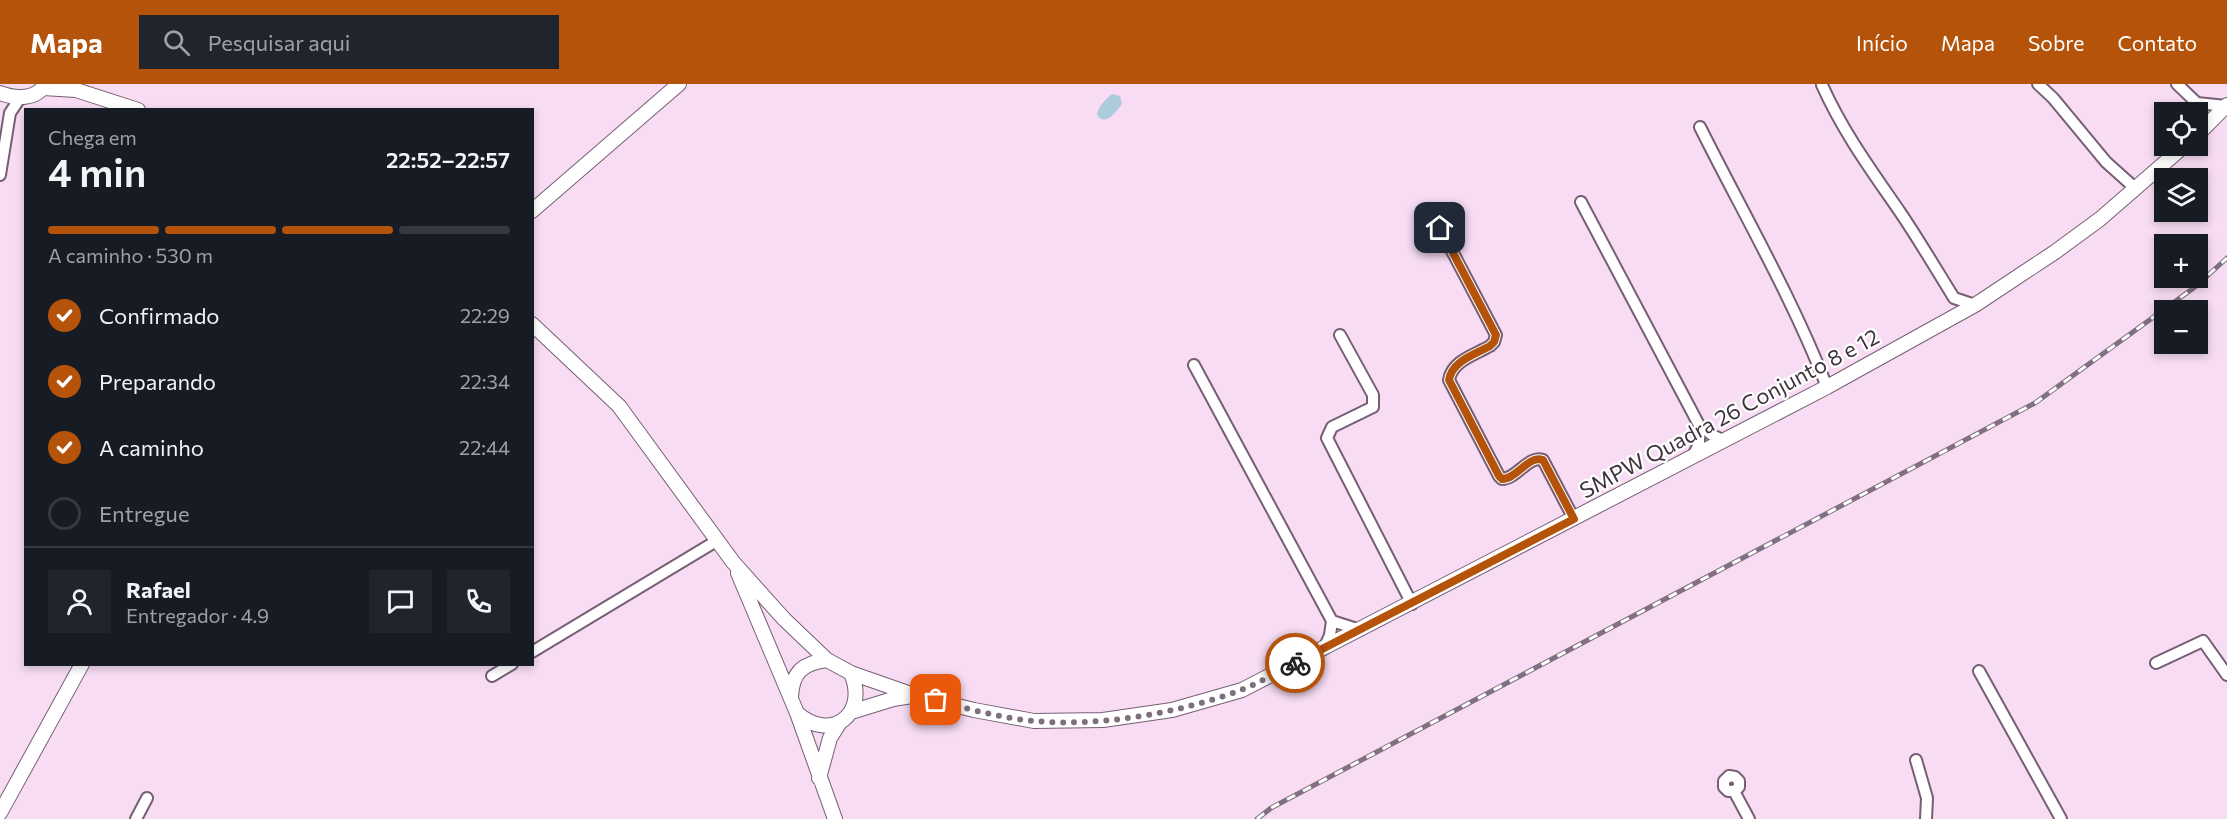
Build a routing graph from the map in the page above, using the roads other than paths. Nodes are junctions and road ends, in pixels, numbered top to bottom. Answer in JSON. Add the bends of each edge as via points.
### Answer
{"nodes":[{"id":1,"x":679,"y":84,"type":"edge"},
{"id":2,"x":2038,"y":84,"type":"edge"},
{"id":3,"x":2177,"y":84,"type":"edge"},
{"id":4,"x":1822,"y":85,"type":"edge"},
{"id":5,"x":44,"y":86,"type":"edge"},
{"id":6,"x":72,"y":87,"type":"edge"},
{"id":7,"x":2,"y":94,"type":"edge"},
{"id":8,"x":20,"y":98,"type":"junction"},
{"id":9,"x":2191,"y":102,"type":"edge"},
{"id":10,"x":2226,"y":106,"type":"edge"},
{"id":11,"x":132,"y":108,"type":"edge"},
{"id":12,"x":2208,"y":108,"type":"edge"},
{"id":13,"x":10,"y":113,"type":"junction"},
{"id":14,"x":2208,"y":124,"type":"edge"},
{"id":15,"x":1700,"y":127,"type":"dead end"},
{"id":16,"x":2173,"y":156,"type":"edge"},
{"id":17,"x":0,"y":175,"type":"edge"},
{"id":18,"x":2136,"y":188,"type":"junction"},
{"id":19,"x":1581,"y":202,"type":"dead end"},
{"id":20,"x":534,"y":209,"type":"edge"},
{"id":21,"x":1440,"y":228,"type":"dead end"},
{"id":22,"x":1954,"y":298,"type":"junction"},
{"id":23,"x":1975,"y":305,"type":"junction"},
{"id":24,"x":1948,"y":320,"type":"junction"},
{"id":25,"x":534,"y":326,"type":"edge"},
{"id":26,"x":1340,"y":335,"type":"dead end"},
{"id":27,"x":1194,"y":365,"type":"dead end"},
{"id":28,"x":1827,"y":387,"type":"junction"},
{"id":29,"x":1699,"y":425,"type":"junction"},
{"id":30,"x":1723,"y":440,"type":"junction"},
{"id":31,"x":1693,"y":456,"type":"junction"},
{"id":32,"x":1574,"y":519,"type":"junction"},
{"id":33,"x":718,"y":540,"type":"junction"},
{"id":34,"x":733,"y":562,"type":"junction"},
{"id":35,"x":1412,"y":604,"type":"junction"},
{"id":36,"x":1332,"y":621,"type":"junction"},
{"id":37,"x":1360,"y":630,"type":"junction"},
{"id":38,"x":1324,"y":649,"type":"junction"},
{"id":39,"x":534,"y":651,"type":"edge"},
{"id":40,"x":827,"y":660,"type":"junction"},
{"id":41,"x":2156,"y":663,"type":"dead end"},
{"id":42,"x":81,"y":666,"type":"edge"},
{"id":43,"x":509,"y":666,"type":"edge"},
{"id":44,"x":1979,"y":671,"type":"dead end"},
{"id":45,"x":851,"y":674,"type":"junction"},
{"id":46,"x":2227,"y":675,"type":"edge"},
{"id":47,"x":492,"y":676,"type":"dead end"},
{"id":48,"x":917,"y":696,"type":"junction"},
{"id":49,"x":791,"y":699,"type":"junction"},
{"id":50,"x":797,"y":713,"type":"junction"},
{"id":51,"x":845,"y":717,"type":"junction"},
{"id":52,"x":1916,"y":760,"type":"dead end"},
{"id":53,"x":819,"y":777,"type":"junction"},
{"id":54,"x":1734,"y":791,"type":"dead end"},
{"id":55,"x":147,"y":798,"type":"dead end"},
{"id":56,"x":0,"y":813,"type":"edge"},
{"id":57,"x":136,"y":819,"type":"edge"},
{"id":58,"x":835,"y":819,"type":"edge"},
{"id":59,"x":1749,"y":819,"type":"edge"},
{"id":60,"x":1926,"y":819,"type":"edge"},
{"id":61,"x":2061,"y":819,"type":"edge"}],
"edges":[{"from":1,"to":20,"type":"street"},
{"from":2,"to":18,"type":"street","via":[[2106,162]]},
{"from":3,"to":9,"type":"street"},
{"from":4,"to":22,"type":"street","via":[[1861,157]]},
{"from":5,"to":6,"type":"street"},
{"from":5,"to":8,"type":"street","via":[[35,94]]},
{"from":6,"to":11,"type":"street"},
{"from":7,"to":8,"type":"street"},
{"from":7,"to":13,"type":"street"},
{"from":8,"to":13,"type":"street"},
{"from":10,"to":12,"type":"street"},
{"from":10,"to":14,"type":"street"},
{"from":13,"to":17,"type":"street"},
{"from":15,"to":28,"type":"street","via":[[1783,286]]},
{"from":16,"to":18,"type":"street","name":"SMPW Quadra 26 Conjunto 8 e 12"},
{"from":18,"to":23,"type":"street","name":"SMPW Quadra 26 Conjunto 8 e 12","via":[[2055,252]]},
{"from":19,"to":29,"type":"street"},
{"from":21,"to":32,"type":"street","via":[[1496,335],[1490,346],[1455,365],[1449,380],[1499,476],[1507,479],[1534,460],[1543,460]]},
{"from":22,"to":23,"type":"street"},
{"from":22,"to":24,"type":"street"},
{"from":23,"to":24,"type":"street","name":"SMPW Quadra 26 Conjunto 8 e 12"},
{"from":24,"to":28,"type":"street","name":"SMPW Quadra 26 Conjunto 8 e 12"},
{"from":25,"to":33,"type":"street","via":[[620,406]]},
{"from":26,"to":35,"type":"street","via":[[1374,403],[1332,427],[1327,438]]},
{"from":27,"to":36,"type":"street"},
{"from":28,"to":30,"type":"street","name":"SMPW Quadra 26 Conjunto 8 e 12"},
{"from":29,"to":30,"type":"street"},
{"from":29,"to":31,"type":"street","via":[[1699,444]]},
{"from":30,"to":31,"type":"street","name":"SMPW Quadra 26 Conjunto 8 e 12"},
{"from":31,"to":32,"type":"street","name":"SMPW Quadra 26 Conjunto 8 e 12"},
{"from":32,"to":35,"type":"street","name":"SMPW Quadra 26 Conjunto 8 e 12"},
{"from":33,"to":34,"type":"street"},
{"from":33,"to":39,"type":"street"},
{"from":34,"to":40,"type":"street"},
{"from":34,"to":49,"type":"street"},
{"from":35,"to":37,"type":"street","name":"SMPW Quadra 26 Conjunto 8 e 12"},
{"from":36,"to":37,"type":"street"},
{"from":36,"to":38,"type":"street"},
{"from":37,"to":38,"type":"street","name":"SMPW Quadra 26 Conjunto 8 e 12"},
{"from":38,"to":48,"type":"street","name":"SMPW Quadra 26 Conjunto 8 e 12","via":[[1242,690],[1172,710],[1103,720],[1034,721]]},
{"from":40,"to":45,"type":"street"},
{"from":40,"to":49,"type":"street","via":[[812,662],[799,670],[792,684]]},
{"from":41,"to":46,"type":"street","via":[[2203,641]]},
{"from":42,"to":56,"type":"street"},
{"from":43,"to":47,"type":"street"},
{"from":44,"to":61,"type":"street"},
{"from":45,"to":48,"type":"street","name":"SMPW Quadra 26 Conjunto 8 e 12"},
{"from":45,"to":51,"type":"street","via":[[856,700]]},
{"from":48,"to":51,"type":"street","name":"SMPW Quadra 26 Conjunto 8 e 12","via":[[893,699]]},
{"from":49,"to":50,"type":"street"},
{"from":50,"to":51,"type":"street","via":[[817,725],[829,726]]},
{"from":50,"to":53,"type":"street"},
{"from":51,"to":53,"type":"street","via":[[830,738]]},
{"from":52,"to":60,"type":"street","via":[[1927,798]]},
{"from":53,"to":58,"type":"street"},
{"from":54,"to":59,"type":"street"},
{"from":55,"to":57,"type":"street"}]}
